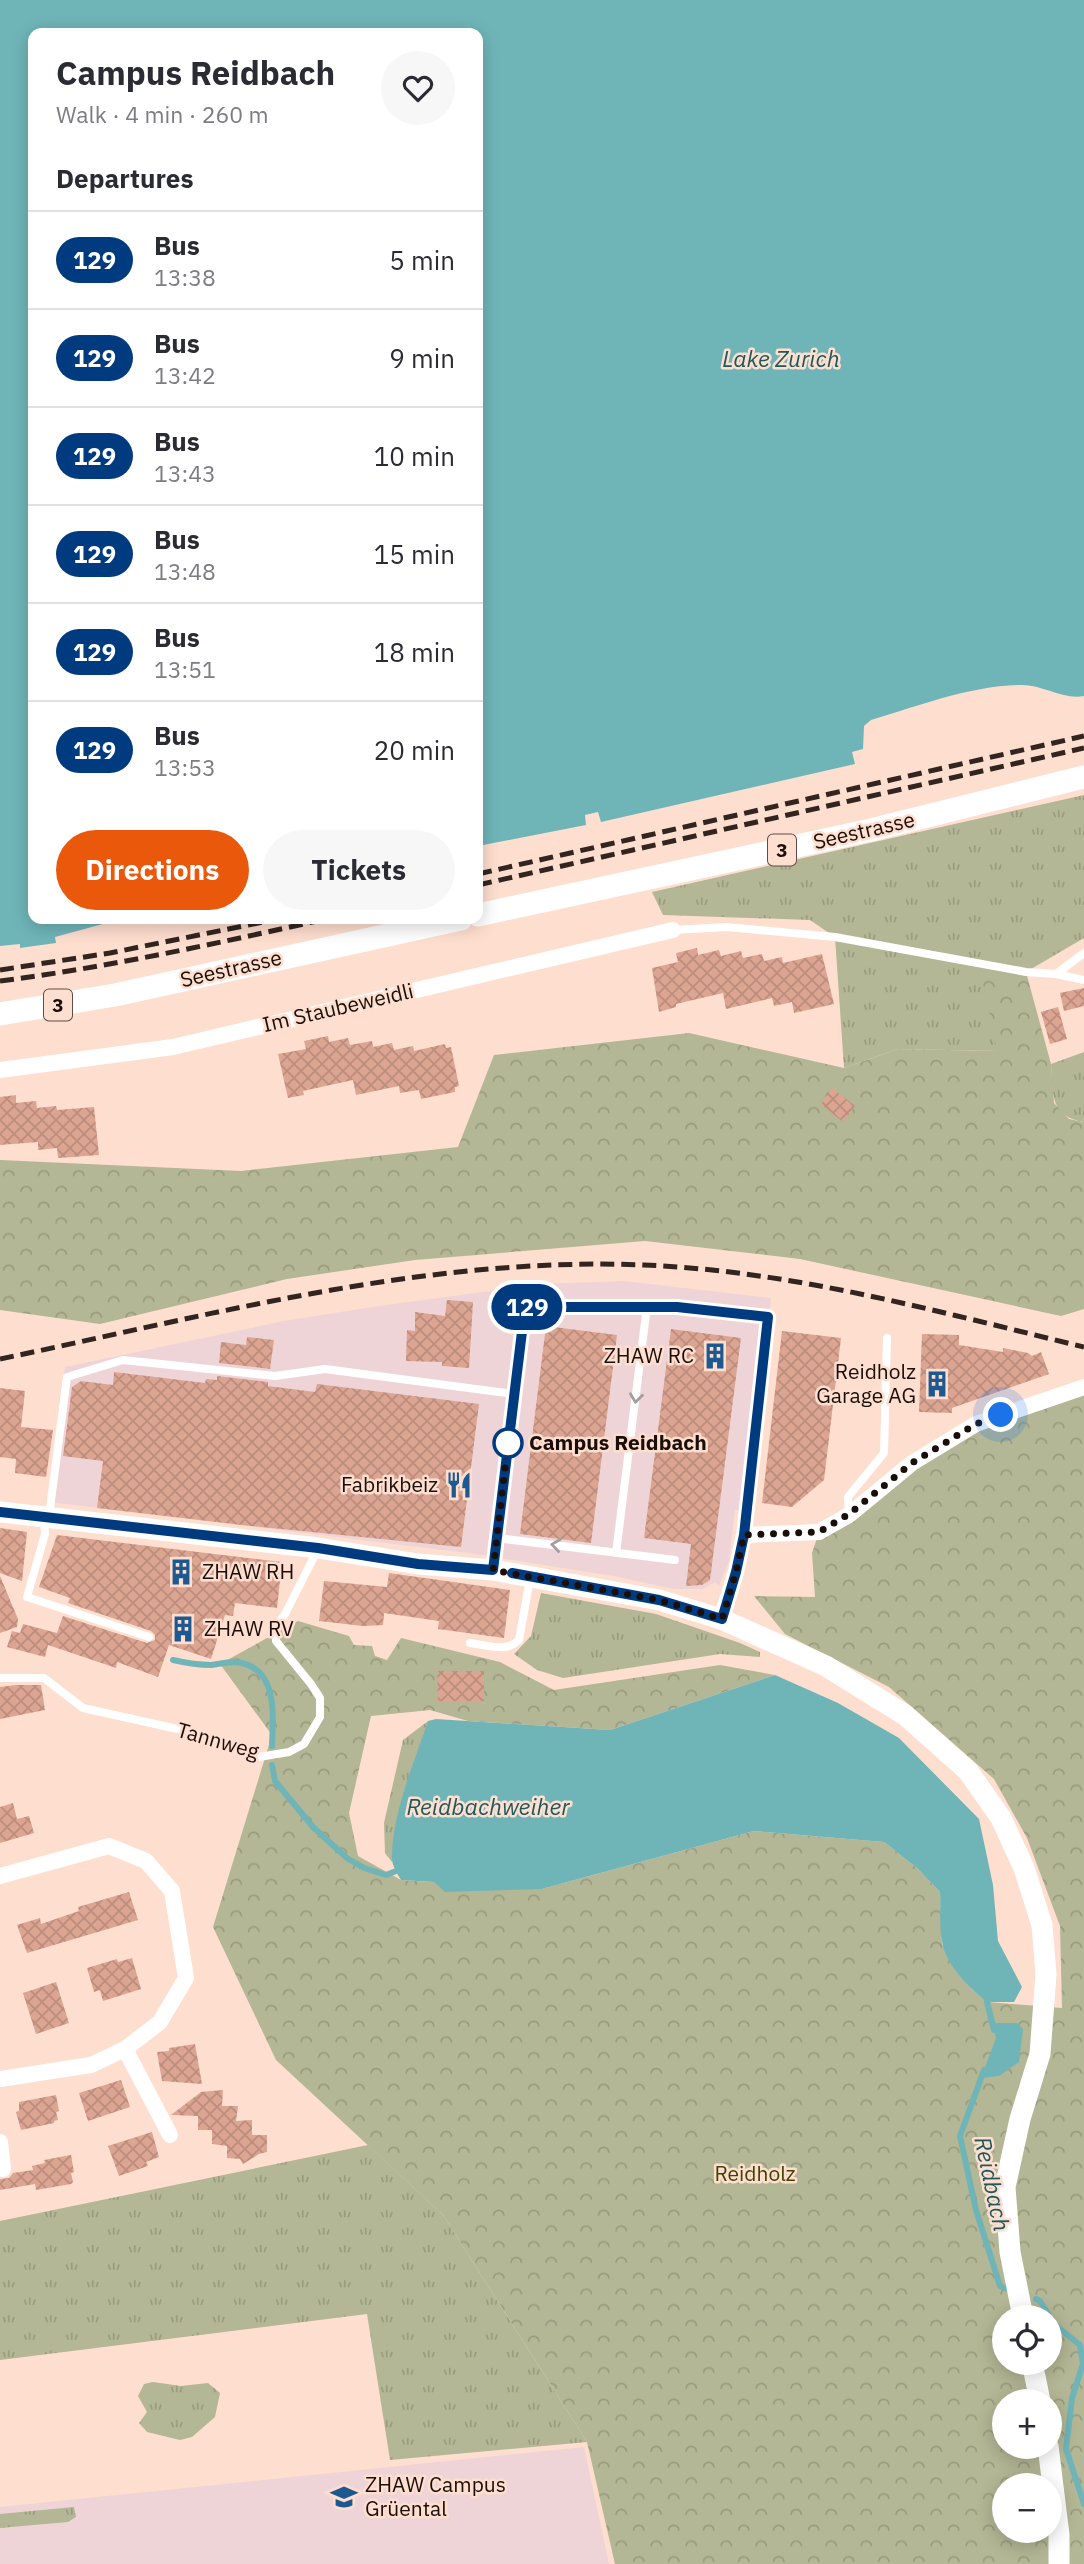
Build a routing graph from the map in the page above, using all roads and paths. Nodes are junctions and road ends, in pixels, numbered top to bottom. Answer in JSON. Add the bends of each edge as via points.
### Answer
{"nodes":[{"id":1,"x":1084,"y":777,"type":"edge"},
{"id":2,"x":483,"y":914,"type":"edge"},
{"id":3,"x":438,"y":924,"type":"edge"},
{"id":4,"x":673,"y":930,"type":"joint"},
{"id":5,"x":1084,"y":953,"type":"edge"},
{"id":6,"x":1056,"y":974,"type":"junction"},
{"id":7,"x":1084,"y":979,"type":"edge"},
{"id":8,"x":0,"y":1014,"type":"edge"},
{"id":9,"x":0,"y":1070,"type":"edge"},
{"id":10,"x":647,"y":1306,"type":"junction"},
{"id":11,"x":887,"y":1338,"type":"dead end"},
{"id":12,"x":1084,"y":1387,"type":"edge"},
{"id":13,"x":514,"y":1394,"type":"junction"},
{"id":14,"x":0,"y":1512,"type":"edge"},
{"id":15,"x":849,"y":1514,"type":"junction"},
{"id":16,"x":47,"y":1517,"type":"junction"},
{"id":17,"x":744,"y":1535,"type":"junction"},
{"id":18,"x":497,"y":1538,"type":"junction"},
{"id":19,"x":318,"y":1548,"type":"junction"},
{"id":20,"x":616,"y":1553,"type":"junction"},
{"id":21,"x":675,"y":1560,"type":"dead end"},
{"id":22,"x":493,"y":1570,"type":"junction"},
{"id":23,"x":530,"y":1576,"type":"junction"},
{"id":24,"x":722,"y":1619,"type":"junction"},
{"id":25,"x":149,"y":1637,"type":"dead end"},
{"id":26,"x":470,"y":1643,"type":"dead end"},
{"id":27,"x":0,"y":1678,"type":"edge"},
{"id":28,"x":0,"y":1876,"type":"edge"},
{"id":29,"x":125,"y":2049,"type":"junction"},
{"id":30,"x":0,"y":2079,"type":"edge"},
{"id":31,"x":170,"y":2135,"type":"dead end"},
{"id":32,"x":0,"y":2142,"type":"edge"},
{"id":33,"x":3,"y":2169,"type":"dead end"},
{"id":34,"x":1021,"y":2305,"type":"edge"},
{"id":35,"x":1050,"y":2459,"type":"edge"},
{"id":36,"x":1059,"y":2564,"type":"edge"}],
"edges":[{"from":1,"to":2,"type":"main road","name":"Seestrasse","number":"3","via":[[871,830]]},
{"from":3,"to":8,"type":"main road","name":"Seestrasse","number":"3","via":[[115,995]]},
{"from":4,"to":6,"type":"lane","via":[[727,927],[835,937]]},
{"from":4,"to":9,"type":"street","name":"Im Staubeweidli","via":[[173,1047]]},
{"from":5,"to":6,"type":"lane"},
{"from":6,"to":7,"type":"lane"},
{"from":10,"to":13,"type":"lane","via":[[525,1307]]},
{"from":10,"to":17,"type":"lane","via":[[768,1317]]},
{"from":10,"to":20,"type":"lane","one_way":true},
{"from":11,"to":15,"type":"lane","via":[[884,1453],[848,1497]]},
{"from":12,"to":15,"type":"street","via":[[976,1424],[912,1463]]},
{"from":13,"to":16,"type":"lane","via":[[325,1369],[275,1376],[123,1360],[67,1377]]},
{"from":13,"to":18,"type":"lane"},
{"from":14,"to":16,"type":"main road"},
{"from":15,"to":17,"type":"street","via":[[819,1532]]},
{"from":16,"to":19,"type":"main road"},
{"from":16,"to":25,"type":"lane","via":[[26,1597]]},
{"from":17,"to":24,"type":"street"},
{"from":20,"to":18,"type":"lane","one_way":true},
{"from":18,"to":22,"type":"lane"},
{"from":19,"to":22,"type":"main road"},
{"from":19,"to":27,"type":"lane","name":"Tannweg","via":[[275,1628],[276,1641],[320,1698],[320,1717],[304,1744],[289,1752],[259,1757],[191,1732],[83,1708],[44,1678]]},
{"from":20,"to":21,"type":"lane"},
{"from":22,"to":23,"type":"main road"},
{"from":23,"to":24,"type":"main road","via":[[659,1600]]},
{"from":23,"to":26,"type":"lane","via":[[519,1640],[503,1648]]},
{"from":24,"to":34,"type":"main road","via":[[827,1666],[905,1715],[968,1771],[1001,1818],[1024,1868],[1042,1925],[1046,1975],[1040,2054],[1005,2187],[1010,2252]]},
{"from":28,"to":29,"type":"street","via":[[109,1846],[146,1861],[172,1891],[186,1978],[160,2022]]},
{"from":29,"to":30,"type":"street","via":[[91,2065]]},
{"from":29,"to":31,"type":"street"},
{"from":32,"to":33,"type":"street"},
{"from":35,"to":36,"type":"main road"}]}
